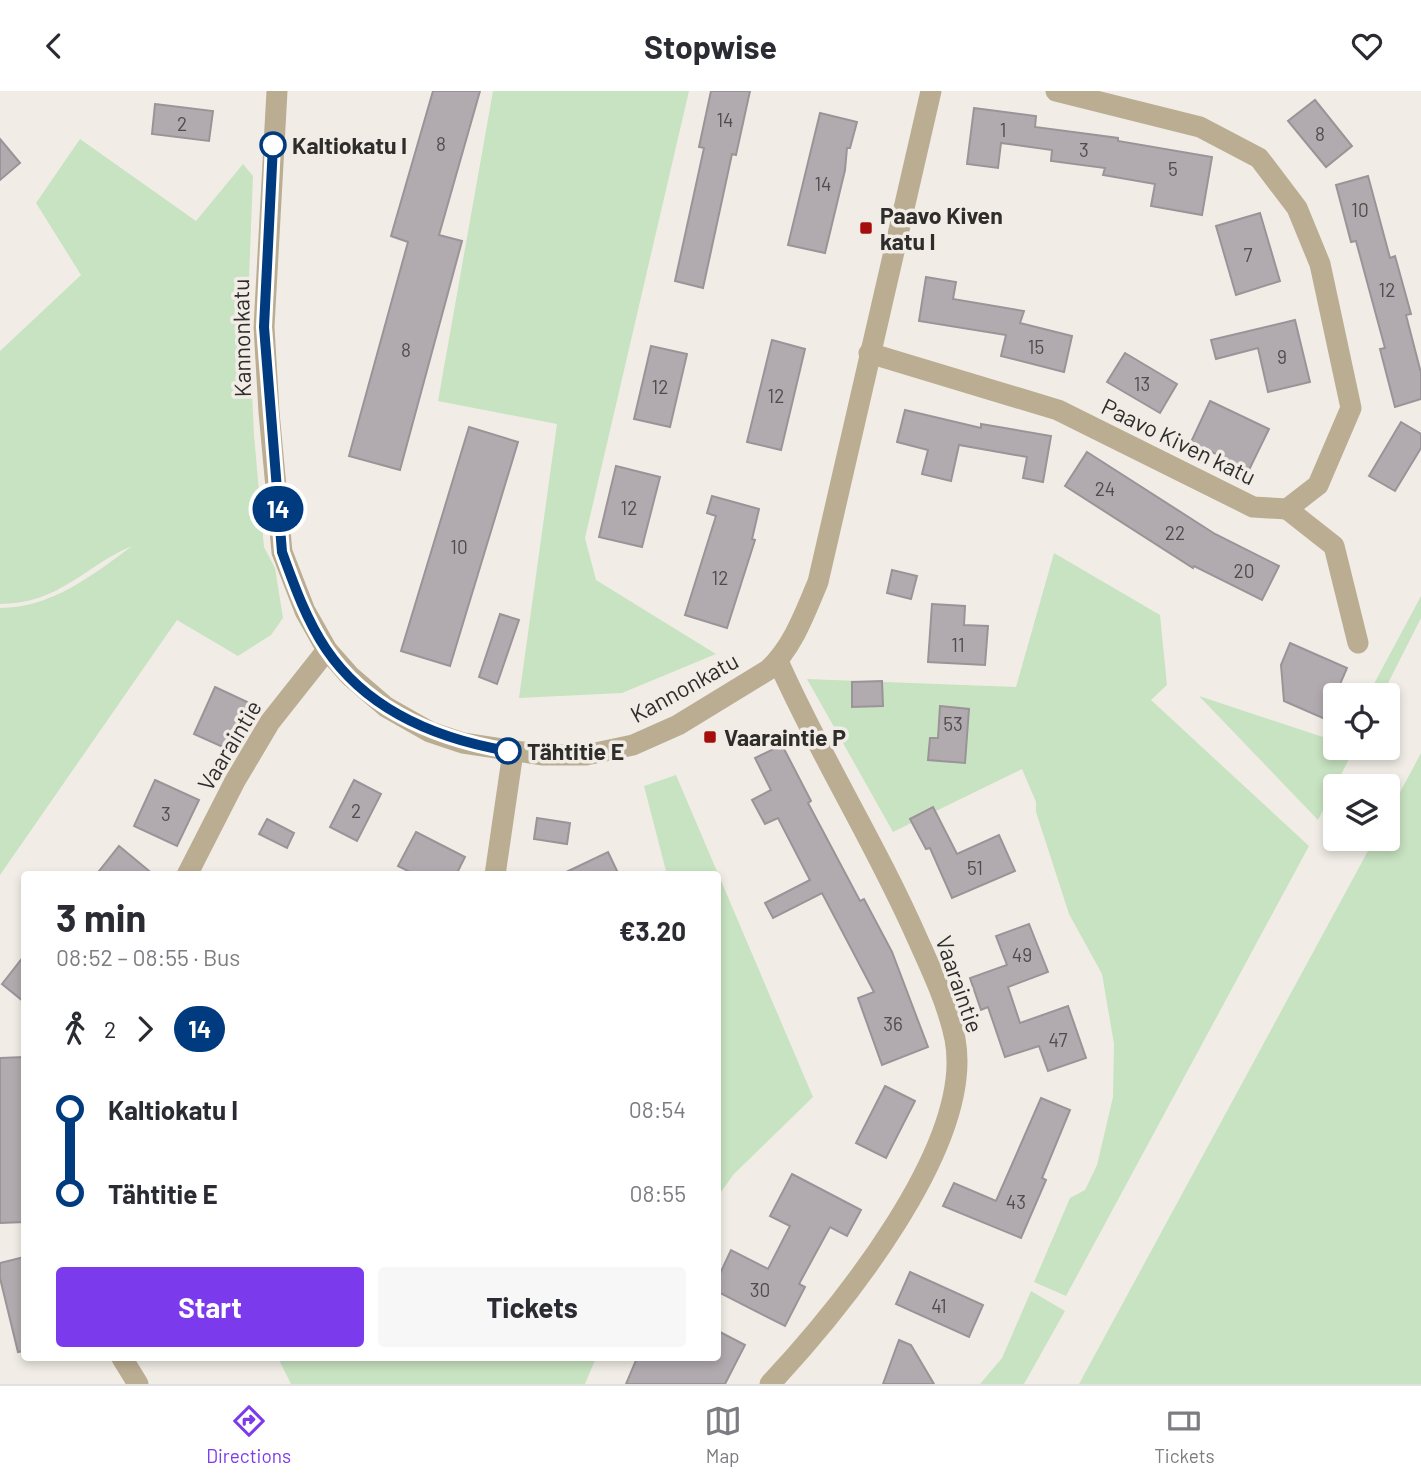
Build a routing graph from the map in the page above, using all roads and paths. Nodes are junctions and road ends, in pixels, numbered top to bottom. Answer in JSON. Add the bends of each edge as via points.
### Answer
{"nodes":[{"id":1,"x":277,"y":91,"type":"edge"},
{"id":2,"x":931,"y":91,"type":"edge"},
{"id":3,"x":1056,"y":91,"type":"edge"},
{"id":4,"x":869,"y":353,"type":"junction"},
{"id":5,"x":1287,"y":509,"type":"junction"},
{"id":6,"x":1358,"y":643,"type":"dead end"},
{"id":7,"x":327,"y":650,"type":"junction"},
{"id":8,"x":778,"y":661,"type":"junction"},
{"id":9,"x":513,"y":752,"type":"junction"},
{"id":10,"x":189,"y":871,"type":"edge"},
{"id":11,"x":498,"y":871,"type":"edge"},
{"id":12,"x":123,"y":1361,"type":"edge"},
{"id":13,"x":138,"y":1384,"type":"edge"},
{"id":14,"x":770,"y":1384,"type":"edge"}],
"edges":[{"from":1,"to":7,"type":"street","name":"Kannonkatu","via":[[264,327],[269,412],[282,552],[305,611]]},
{"from":2,"to":4,"type":"street","name":"Kannonkatu"},
{"from":3,"to":5,"type":"street","via":[[1200,127],[1259,158],[1297,208],[1320,264],[1351,408],[1318,485]]},
{"from":4,"to":5,"type":"street","name":"Paavo Kiven katu","via":[[1058,411],[1253,507]]},
{"from":4,"to":8,"type":"street","name":"Kannonkatu","via":[[818,582],[801,624]]},
{"from":5,"to":6,"type":"street","via":[[1334,546]]},
{"from":7,"to":9,"type":"street","name":"Kannonkatu","via":[[386,707],[430,732]]},
{"from":7,"to":10,"type":"street","name":"Vaaraintie","via":[[270,722]]},
{"from":8,"to":9,"type":"street","name":"Kannonkatu","via":[[678,725],[633,745],[586,755]]},
{"from":8,"to":14,"type":"street","name":"Vaaraintie","via":[[902,902],[932,971],[955,1039],[956,1084],[941,1138],[898,1219],[845,1298]]},
{"from":9,"to":11,"type":"street"},
{"from":12,"to":13,"type":"street"}]}
